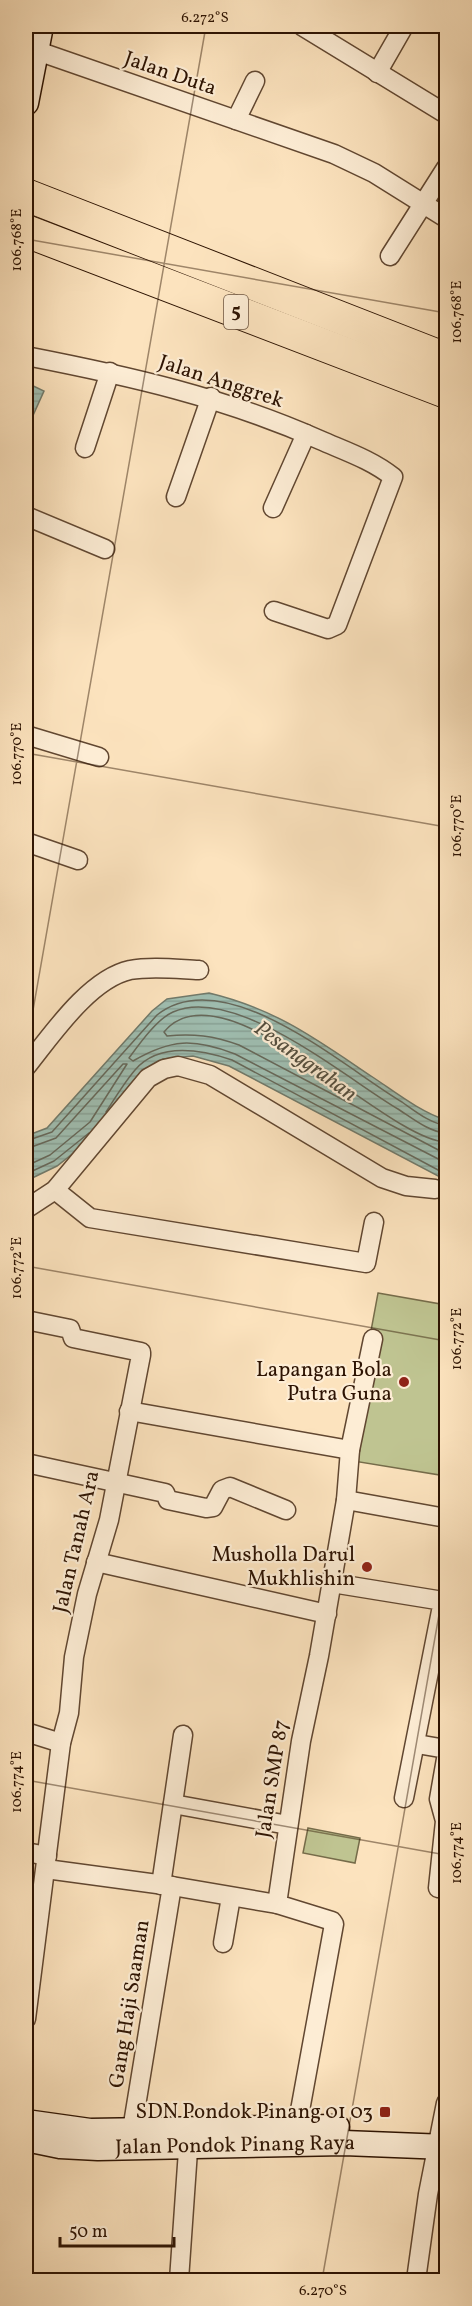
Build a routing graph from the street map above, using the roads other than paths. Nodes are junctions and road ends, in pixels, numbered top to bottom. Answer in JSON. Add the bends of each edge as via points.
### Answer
{"nodes":[{"id":1,"x":41,"y":26,"type":"edge"},
{"id":2,"x":302,"y":26,"type":"edge"},
{"id":3,"x":404,"y":26,"type":"edge"},
{"id":4,"x":30,"y":49,"type":"edge"},
{"id":5,"x":377,"y":73,"type":"junction"},
{"id":6,"x":255,"y":81,"type":"dead end"},
{"id":7,"x":26,"y":103,"type":"edge"},
{"id":8,"x":447,"y":114,"type":"edge"},
{"id":9,"x":236,"y":120,"type":"junction"},
{"id":10,"x":447,"y":168,"type":"edge"},
{"id":11,"x":27,"y":195,"type":"edge"},
{"id":12,"x":425,"y":205,"type":"junction"},
{"id":13,"x":447,"y":218,"type":"edge"},
{"id":14,"x":26,"y":231,"type":"edge"},
{"id":15,"x":390,"y":256,"type":"dead end"},
{"id":16,"x":26,"y":356,"type":"edge"},
{"id":17,"x":447,"y":359,"type":"edge"},
{"id":18,"x":110,"y":372,"type":"junction"},
{"id":19,"x":447,"y":392,"type":"edge"},
{"id":20,"x":211,"y":397,"type":"junction"},
{"id":21,"x":306,"y":434,"type":"junction"},
{"id":22,"x":85,"y":448,"type":"dead end"},
{"id":23,"x":176,"y":497,"type":"dead end"},
{"id":24,"x":273,"y":507,"type":"dead end"},
{"id":25,"x":26,"y":516,"type":"edge"},
{"id":26,"x":105,"y":549,"type":"dead end"},
{"id":27,"x":274,"y":611,"type":"dead end"},
{"id":28,"x":26,"y":735,"type":"edge"},
{"id":29,"x":99,"y":757,"type":"dead end"},
{"id":30,"x":26,"y":842,"type":"edge"},
{"id":31,"x":78,"y":860,"type":"dead end"},
{"id":32,"x":199,"y":970,"type":"dead end"},
{"id":33,"x":26,"y":1067,"type":"edge"},
{"id":34,"x":435,"y":1189,"type":"dead end"},
{"id":35,"x":55,"y":1190,"type":"junction"},
{"id":36,"x":26,"y":1209,"type":"edge"},
{"id":37,"x":374,"y":1222,"type":"dead end"},
{"id":38,"x":26,"y":1320,"type":"edge"},
{"id":39,"x":373,"y":1339,"type":"dead end"},
{"id":40,"x":129,"y":1411,"type":"junction"},
{"id":41,"x":350,"y":1450,"type":"junction"},
{"id":42,"x":26,"y":1463,"type":"edge"},
{"id":43,"x":115,"y":1482,"type":"junction"},
{"id":44,"x":346,"y":1500,"type":"junction"},
{"id":45,"x":286,"y":1510,"type":"dead end"},
{"id":46,"x":447,"y":1518,"type":"edge"},
{"id":47,"x":96,"y":1562,"type":"junction"},
{"id":48,"x":332,"y":1583,"type":"junction"},
{"id":49,"x":327,"y":1614,"type":"junction"},
{"id":50,"x":442,"y":1633,"type":"edge"},
{"id":51,"x":26,"y":1732,"type":"edge"},
{"id":52,"x":183,"y":1735,"type":"dead end"},
{"id":53,"x":61,"y":1743,"type":"junction"},
{"id":54,"x":417,"y":1744,"type":"junction"},
{"id":55,"x":447,"y":1749,"type":"edge"},
{"id":56,"x":447,"y":1760,"type":"edge"},
{"id":57,"x":404,"y":1798,"type":"dead end"},
{"id":58,"x":173,"y":1804,"type":"junction"},
{"id":59,"x":288,"y":1825,"type":"junction"},
{"id":60,"x":26,"y":1852,"type":"edge"},
{"id":61,"x":46,"y":1863,"type":"junction"},
{"id":62,"x":167,"y":1885,"type":"junction"},
{"id":63,"x":438,"y":1888,"type":"dead end"},
{"id":64,"x":231,"y":1897,"type":"junction"},
{"id":65,"x":277,"y":1904,"type":"junction"},
{"id":66,"x":32,"y":1917,"type":"edge"},
{"id":67,"x":223,"y":1943,"type":"dead end"},
{"id":68,"x":26,"y":2019,"type":"edge"},
{"id":69,"x":447,"y":2103,"type":"edge"},
{"id":70,"x":26,"y":2121,"type":"edge"},
{"id":71,"x":297,"y":2127,"type":"junction"},
{"id":72,"x":132,"y":2130,"type":"junction"},
{"id":73,"x":189,"y":2137,"type":"junction"},
{"id":74,"x":26,"y":2139,"type":"edge"},
{"id":75,"x":443,"y":2139,"type":"edge"},
{"id":76,"x":179,"y":2280,"type":"edge"},
{"id":77,"x":416,"y":2280,"type":"edge"}],
"edges":[{"from":1,"to":4,"type":"main road"},
{"from":2,"to":5,"type":"street"},
{"from":3,"to":5,"type":"street"},
{"from":4,"to":7,"type":"main road"},
{"from":4,"to":9,"type":"street","name":"Jalan Duta"},
{"from":5,"to":8,"type":"street"},
{"from":6,"to":9,"type":"street"},
{"from":9,"to":12,"type":"street","name":"Jalan Duta","via":[[334,154]]},
{"from":10,"to":12,"type":"street"},
{"from":11,"to":17,"type":"highway","number":"5"},
{"from":12,"to":13,"type":"street","name":"Jalan Duta"},
{"from":12,"to":15,"type":"street"},
{"from":14,"to":19,"type":"highway","number":"5"},
{"from":16,"to":18,"type":"street","name":"Jalan Anggrek"},
{"from":18,"to":20,"type":"street","name":"Jalan Anggrek"},
{"from":18,"to":22,"type":"street"},
{"from":20,"to":21,"type":"street","name":"Jalan Anggrek"},
{"from":20,"to":23,"type":"street"},
{"from":21,"to":24,"type":"street"},
{"from":21,"to":27,"type":"street","name":"Jalan Anggrek","via":[[373,463],[393,477],[337,625],[328,629]]},
{"from":25,"to":26,"type":"street"},
{"from":28,"to":29,"type":"street"},
{"from":30,"to":31,"type":"street"},
{"from":32,"to":33,"type":"street","via":[[133,970],[112,976],[97,986]]},
{"from":34,"to":35,"type":"street","via":[[382,1178],[210,1076],[178,1066],[148,1078]]},
{"from":35,"to":36,"type":"street"},
{"from":35,"to":37,"type":"street","via":[[90,1218],[366,1263]]},
{"from":38,"to":40,"type":"street","name":"Jalan Tanah Ara","via":[[70,1329],[73,1338],[141,1352]]},
{"from":39,"to":41,"type":"street","name":"Jalan SMP 87"},
{"from":40,"to":41,"type":"street"},
{"from":40,"to":43,"type":"street","name":"Jalan Tanah Ara"},
{"from":41,"to":44,"type":"street","name":"Jalan SMP 87"},
{"from":42,"to":43,"type":"street"},
{"from":43,"to":45,"type":"street","via":[[165,1493],[168,1500],[206,1508],[213,1507],[222,1490],[230,1487]]},
{"from":43,"to":47,"type":"street","name":"Jalan Tanah Ara"},
{"from":44,"to":46,"type":"street"},
{"from":44,"to":48,"type":"street","name":"Jalan SMP 87"},
{"from":47,"to":49,"type":"street"},
{"from":47,"to":53,"type":"street","name":"Jalan Tanah Ara","via":[[74,1657],[69,1713]]},
{"from":48,"to":49,"type":"street","name":"Jalan SMP 87"},
{"from":48,"to":50,"type":"street","via":[[441,1600]]},
{"from":49,"to":59,"type":"street","name":"Jalan SMP 87"},
{"from":50,"to":54,"type":"street"},
{"from":51,"to":53,"type":"street"},
{"from":52,"to":58,"type":"street","name":"Gang Haji Saaman"},
{"from":53,"to":61,"type":"street","name":"Jalan Tanah Ara"},
{"from":54,"to":55,"type":"street"},
{"from":54,"to":57,"type":"street"},
{"from":56,"to":63,"type":"street","via":[[440,1799],[445,1821]]},
{"from":58,"to":59,"type":"street"},
{"from":58,"to":62,"type":"street","name":"Gang Haji Saaman"},
{"from":59,"to":65,"type":"street","name":"Jalan SMP 87"},
{"from":60,"to":61,"type":"street"},
{"from":61,"to":62,"type":"street"},
{"from":61,"to":66,"type":"street","name":"Jalan Tanah Ara"},
{"from":62,"to":64,"type":"street"},
{"from":62,"to":72,"type":"street","name":"Gang Haji Saaman"},
{"from":64,"to":65,"type":"street"},
{"from":64,"to":67,"type":"street"},
{"from":65,"to":71,"type":"street","via":[[334,1924]]},
{"from":66,"to":68,"type":"street","name":"Jalan Tanah Ara"},
{"from":69,"to":75,"type":"street"},
{"from":70,"to":72,"type":"main road","name":"Jalan Pondok Pinang Raya","via":[[90,2131]]},
{"from":71,"to":73,"type":"main road","name":"Jalan Pondok Pinang Raya"},
{"from":71,"to":75,"type":"main road","name":"Jalan Pondok Pinang Raya"},
{"from":72,"to":73,"type":"main road","name":"Jalan Pondok Pinang Raya"},
{"from":73,"to":74,"type":"main road","name":"Jalan Pondok Pinang Raya","via":[[98,2148]]},
{"from":73,"to":75,"type":"main road","name":"Jalan Pondok Pinang Raya","via":[[344,2143]]},
{"from":73,"to":76,"type":"street"},
{"from":75,"to":77,"type":"street","via":[[428,2194]]}]}
